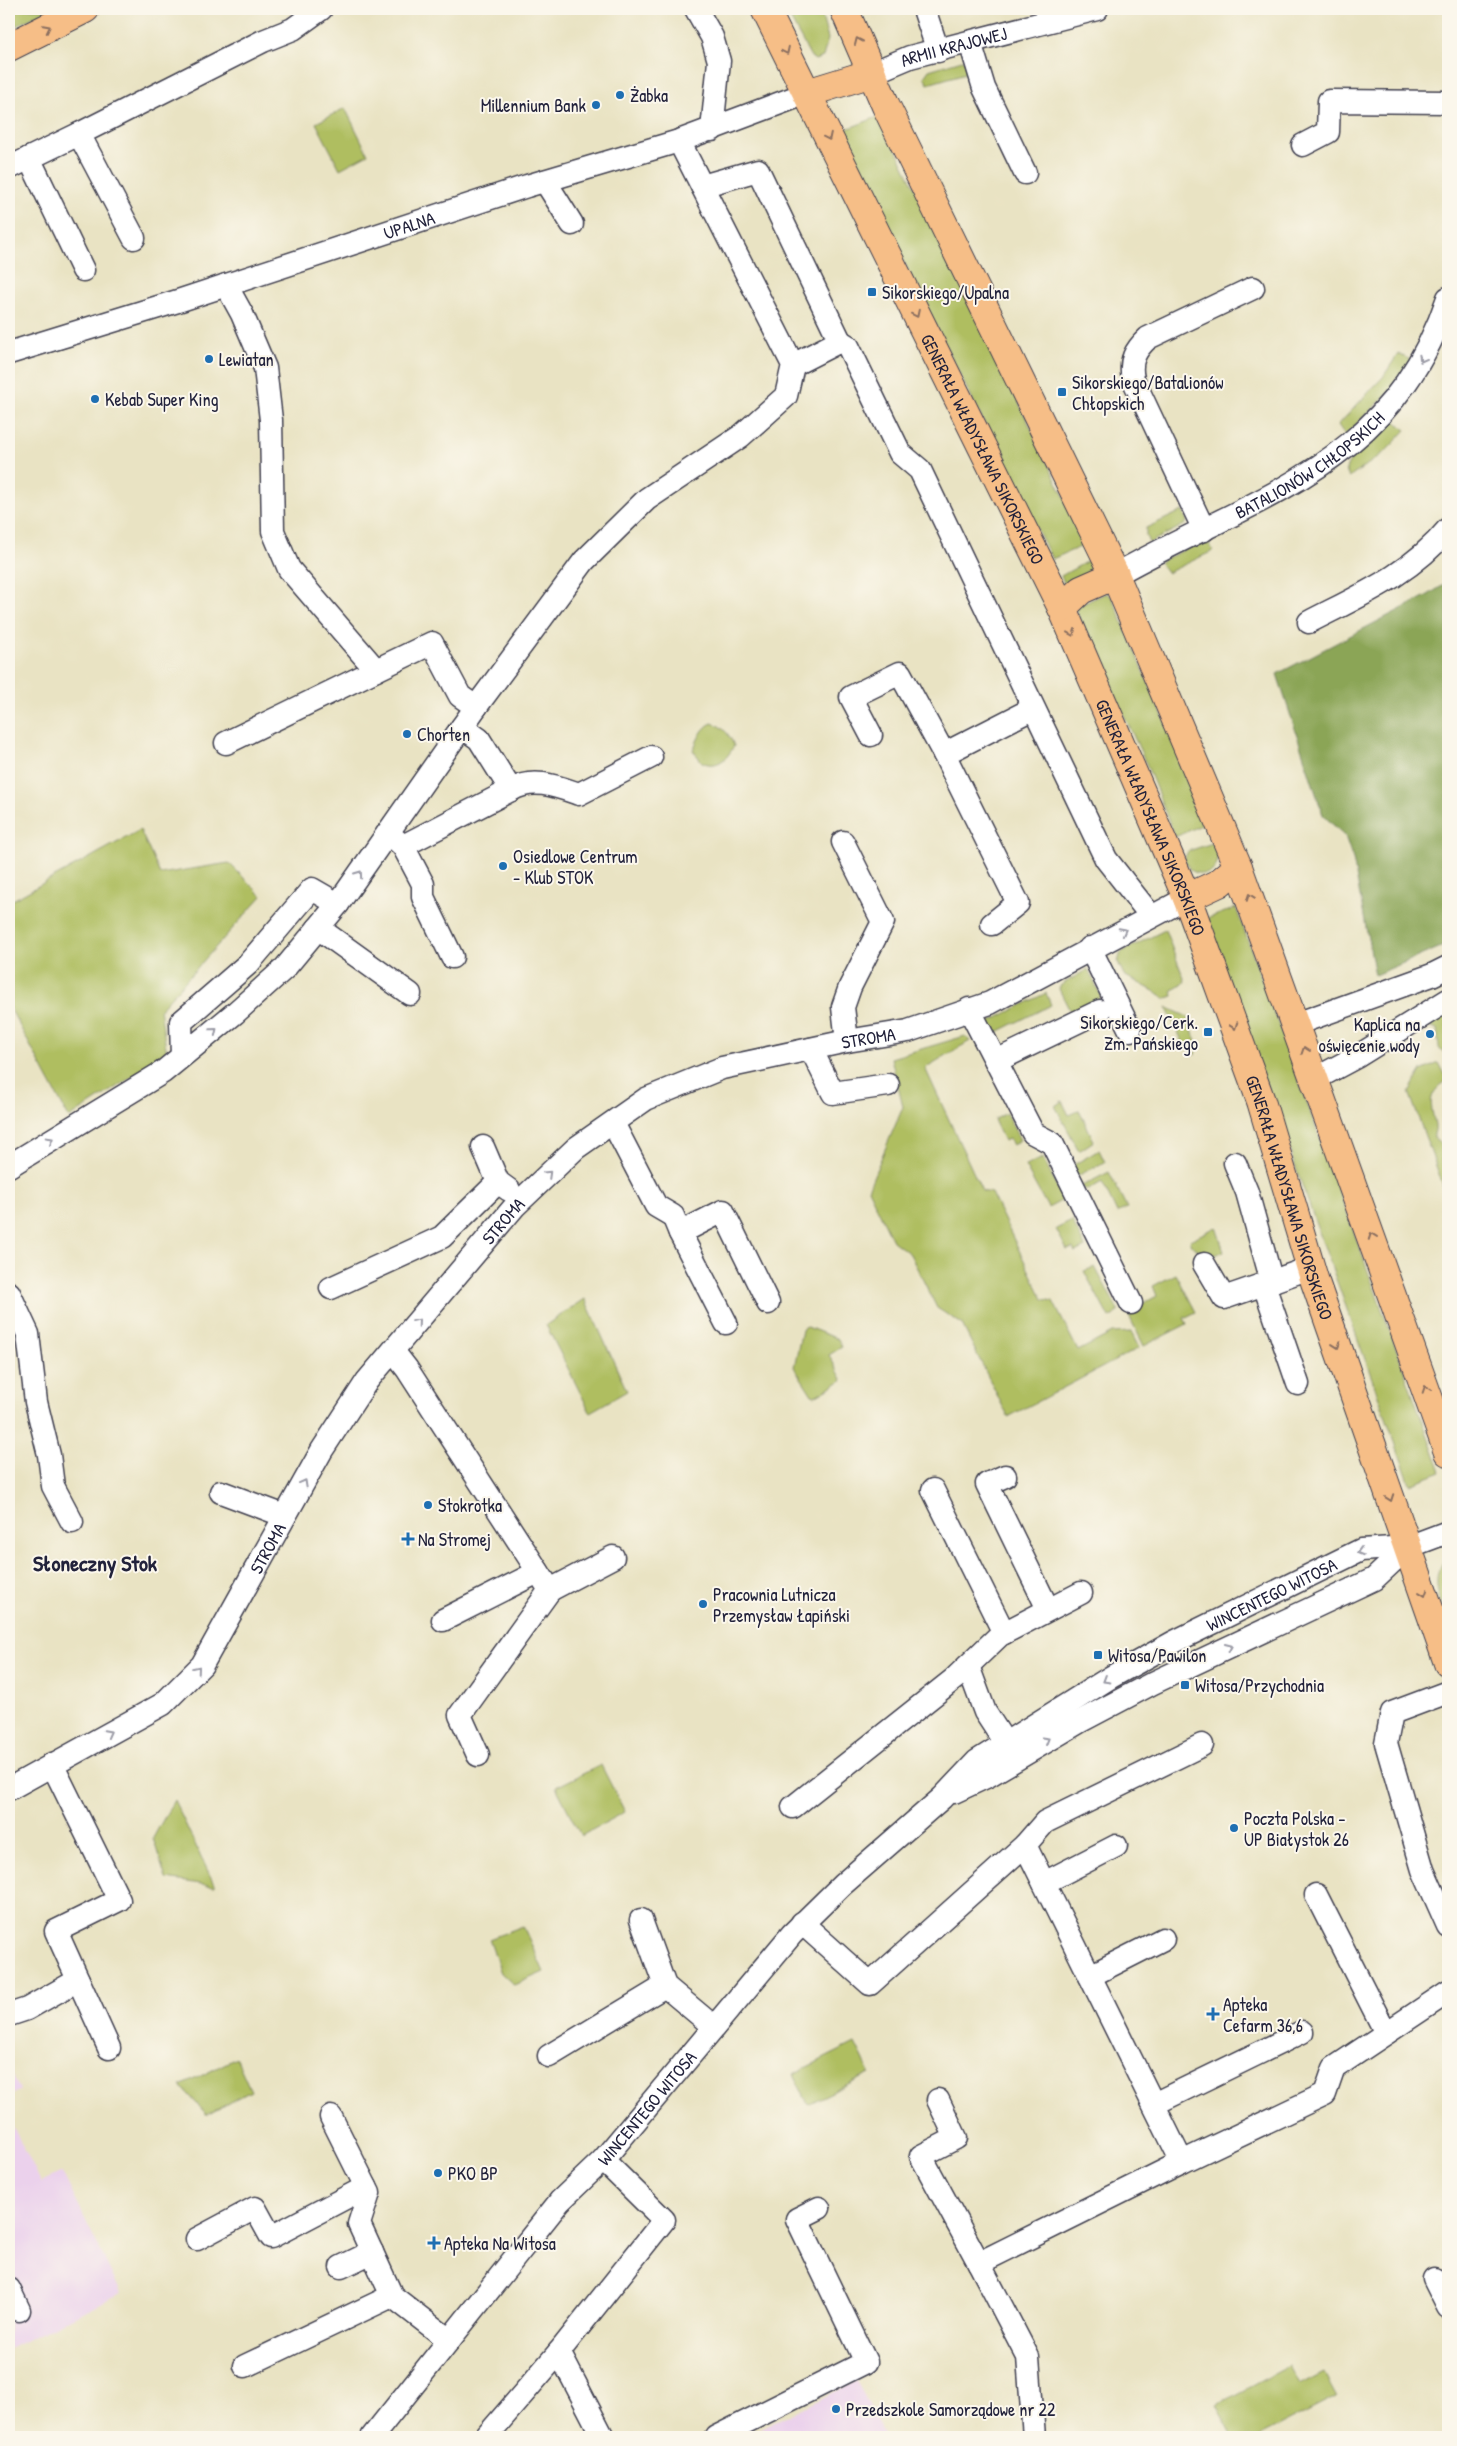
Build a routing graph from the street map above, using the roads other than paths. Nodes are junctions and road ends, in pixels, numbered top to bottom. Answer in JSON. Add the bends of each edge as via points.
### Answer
{"nodes":[{"id":1,"x":85,"y":9,"type":"edge"},
{"id":2,"x":320,"y":9,"type":"edge"},
{"id":3,"x":696,"y":9,"type":"edge"},
{"id":4,"x":765,"y":9,"type":"edge"},
{"id":5,"x":844,"y":9,"type":"edge"},
{"id":6,"x":924,"y":9,"type":"edge"},
{"id":7,"x":1097,"y":9,"type":"edge"},
{"id":8,"x":970,"y":42,"type":"junction"},
{"id":9,"x":9,"y":47,"type":"edge"},
{"id":10,"x":938,"y":51,"type":"junction"},
{"id":11,"x":872,"y":73,"type":"junction"},
{"id":12,"x":807,"y":93,"type":"junction"},
{"id":13,"x":1448,"y":102,"type":"edge"},
{"id":14,"x":712,"y":130,"type":"junction"},
{"id":15,"x":79,"y":134,"type":"junction"},
{"id":16,"x":679,"y":142,"type":"junction"},
{"id":17,"x":1303,"y":145,"type":"dead end"},
{"id":18,"x":29,"y":158,"type":"junction"},
{"id":19,"x":9,"y":168,"type":"edge"},
{"id":20,"x":1025,"y":173,"type":"dead end"},
{"id":21,"x":545,"y":181,"type":"junction"},
{"id":22,"x":702,"y":186,"type":"junction"},
{"id":23,"x":572,"y":224,"type":"dead end"},
{"id":24,"x":134,"y":238,"type":"dead end"},
{"id":25,"x":83,"y":270,"type":"dead end"},
{"id":26,"x":226,"y":285,"type":"junction"},
{"id":27,"x":1253,"y":288,"type":"dead end"},
{"id":28,"x":1448,"y":298,"type":"edge"},
{"id":29,"x":840,"y":341,"type":"junction"},
{"id":30,"x":9,"y":353,"type":"edge"},
{"id":31,"x":793,"y":365,"type":"junction"},
{"id":32,"x":1448,"y":529,"type":"edge"},
{"id":33,"x":1204,"y":530,"type":"junction"},
{"id":34,"x":1115,"y":575,"type":"junction"},
{"id":35,"x":1062,"y":608,"type":"junction"},
{"id":36,"x":1309,"y":622,"type":"dead end"},
{"id":37,"x":376,"y":670,"type":"junction"},
{"id":38,"x":476,"y":707,"type":"junction"},
{"id":39,"x":1032,"y":709,"type":"junction"},
{"id":40,"x":462,"y":727,"type":"junction"},
{"id":41,"x":871,"y":735,"type":"dead end"},
{"id":42,"x":226,"y":743,"type":"dead end"},
{"id":43,"x":944,"y":754,"type":"junction"},
{"id":44,"x":651,"y":757,"type":"dead end"},
{"id":45,"x":511,"y":790,"type":"junction"},
{"id":46,"x":396,"y":839,"type":"junction"},
{"id":47,"x":842,"y":842,"type":"dead end"},
{"id":48,"x":1238,"y":867,"type":"junction"},
{"id":49,"x":1187,"y":898,"type":"junction"},
{"id":50,"x":338,"y":904,"type":"junction"},
{"id":51,"x":1151,"y":916,"type":"junction"},
{"id":52,"x":992,"y":924,"type":"dead end"},
{"id":53,"x":318,"y":928,"type":"junction"},
{"id":54,"x":1090,"y":948,"type":"junction"},
{"id":55,"x":452,"y":958,"type":"dead end"},
{"id":56,"x":1448,"y":967,"type":"edge"},
{"id":57,"x":410,"y":994,"type":"dead end"},
{"id":58,"x":1448,"y":1000,"type":"edge"},
{"id":59,"x":969,"y":1009,"type":"junction"},
{"id":60,"x":1100,"y":1010,"type":"dead end"},
{"id":61,"x":1296,"y":1024,"type":"junction"},
{"id":62,"x":1130,"y":1030,"type":"dead end"},
{"id":63,"x":847,"y":1041,"type":"junction"},
{"id":64,"x":811,"y":1049,"type":"junction"},
{"id":65,"x":182,"y":1056,"type":"junction"},
{"id":66,"x":996,"y":1061,"type":"junction"},
{"id":67,"x":1315,"y":1079,"type":"junction"},
{"id":68,"x":888,"y":1085,"type":"dead end"},
{"id":69,"x":613,"y":1123,"type":"junction"},
{"id":70,"x":483,"y":1147,"type":"dead end"},
{"id":71,"x":1235,"y":1163,"type":"dead end"},
{"id":72,"x":9,"y":1166,"type":"edge"},
{"id":73,"x":498,"y":1182,"type":"junction"},
{"id":74,"x":520,"y":1201,"type":"junction"},
{"id":75,"x":680,"y":1233,"type":"junction"},
{"id":76,"x":1204,"y":1264,"type":"dead end"},
{"id":77,"x":1310,"y":1268,"type":"junction"},
{"id":78,"x":1268,"y":1284,"type":"junction"},
{"id":79,"x":330,"y":1288,"type":"dead end"},
{"id":80,"x":9,"y":1293,"type":"edge"},
{"id":81,"x":768,"y":1303,"type":"dead end"},
{"id":82,"x":1131,"y":1303,"type":"dead end"},
{"id":83,"x":726,"y":1323,"type":"dead end"},
{"id":84,"x":393,"y":1351,"type":"junction"},
{"id":85,"x":1298,"y":1384,"type":"dead end"},
{"id":86,"x":1448,"y":1452,"type":"edge"},
{"id":87,"x":1005,"y":1476,"type":"dead end"},
{"id":88,"x":933,"y":1490,"type":"dead end"},
{"id":89,"x":221,"y":1492,"type":"dead end"},
{"id":90,"x":285,"y":1516,"type":"junction"},
{"id":91,"x":72,"y":1522,"type":"dead end"},
{"id":92,"x":1448,"y":1532,"type":"edge"},
{"id":93,"x":1408,"y":1547,"type":"junction"},
{"id":94,"x":613,"y":1557,"type":"dead end"},
{"id":95,"x":544,"y":1581,"type":"junction"},
{"id":96,"x":1081,"y":1592,"type":"dead end"},
{"id":97,"x":1048,"y":1609,"type":"junction"},
{"id":98,"x":443,"y":1620,"type":"dead end"},
{"id":99,"x":1004,"y":1633,"type":"junction"},
{"id":100,"x":1448,"y":1663,"type":"edge"},
{"id":101,"x":968,"y":1666,"type":"junction"},
{"id":102,"x":1448,"y":1692,"type":"edge"},
{"id":103,"x":1202,"y":1745,"type":"dead end"},
{"id":104,"x":1010,"y":1750,"type":"junction"},
{"id":105,"x":478,"y":1755,"type":"dead end"},
{"id":106,"x":52,"y":1764,"type":"junction"},
{"id":107,"x":9,"y":1789,"type":"edge"},
{"id":108,"x":793,"y":1807,"type":"dead end"},
{"id":109,"x":1025,"y":1845,"type":"junction"},
{"id":110,"x":1116,"y":1846,"type":"dead end"},
{"id":111,"x":1044,"y":1883,"type":"junction"},
{"id":112,"x":1316,"y":1895,"type":"dead end"},
{"id":113,"x":641,"y":1920,"type":"dead end"},
{"id":114,"x":802,"y":1923,"type":"junction"},
{"id":115,"x":1448,"y":1926,"type":"edge"},
{"id":116,"x":1163,"y":1939,"type":"dead end"},
{"id":117,"x":1090,"y":1976,"type":"junction"},
{"id":118,"x":78,"y":1980,"type":"junction"},
{"id":119,"x":665,"y":1986,"type":"junction"},
{"id":120,"x":1448,"y":1992,"type":"edge"},
{"id":121,"x":9,"y":2015,"type":"edge"},
{"id":122,"x":714,"y":2027,"type":"junction"},
{"id":123,"x":1302,"y":2032,"type":"dead end"},
{"id":124,"x":1386,"y":2033,"type":"junction"},
{"id":125,"x":109,"y":2048,"type":"dead end"},
{"id":126,"x":549,"y":2056,"type":"dead end"},
{"id":127,"x":938,"y":2100,"type":"dead end"},
{"id":128,"x":1154,"y":2104,"type":"junction"},
{"id":129,"x":330,"y":2118,"type":"dead end"},
{"id":130,"x":602,"y":2160,"type":"junction"},
{"id":131,"x":1182,"y":2162,"type":"junction"},
{"id":132,"x":366,"y":2187,"type":"junction"},
{"id":133,"x":819,"y":2208,"type":"dead end"},
{"id":134,"x":197,"y":2239,"type":"dead end"},
{"id":135,"x":372,"y":2252,"type":"junction"},
{"id":136,"x":979,"y":2263,"type":"junction"},
{"id":137,"x":341,"y":2267,"type":"dead end"},
{"id":138,"x":1434,"y":2279,"type":"dead end"},
{"id":139,"x":9,"y":2289,"type":"edge"},
{"id":140,"x":392,"y":2296,"type":"junction"},
{"id":141,"x":1448,"y":2307,"type":"edge"},
{"id":142,"x":19,"y":2310,"type":"dead end"},
{"id":143,"x":449,"y":2340,"type":"junction"},
{"id":144,"x":559,"y":2352,"type":"junction"},
{"id":145,"x":245,"y":2366,"type":"dead end"},
{"id":146,"x":372,"y":2437,"type":"edge"},
{"id":147,"x":486,"y":2437,"type":"edge"},
{"id":148,"x":603,"y":2437,"type":"edge"},
{"id":149,"x":716,"y":2437,"type":"edge"},
{"id":150,"x":1034,"y":2437,"type":"edge"}],
"edges":[{"from":9,"to":1,"type":"main road","one_way":true},
{"from":2,"to":15,"type":"street","via":[[293,29]]},
{"from":3,"to":14,"type":"street","via":[[712,37],[719,62]]},
{"from":4,"to":12,"type":"main road","name":"GENERAŁA WŁADYSŁAWA SIKORSKIEGO","one_way":true},
{"from":11,"to":5,"type":"main road","one_way":true},
{"from":6,"to":10,"type":"street"},
{"from":7,"to":8,"type":"street","name":"ARMII KRAJOWEJ"},
{"from":8,"to":10,"type":"street","name":"ARMII KRAJOWEJ"},
{"from":8,"to":20,"type":"street","via":[[984,88]]},
{"from":10,"to":11,"type":"street","name":"ARMII KRAJOWEJ","via":[[910,57]]},
{"from":11,"to":12,"type":"main road"},
{"from":11,"to":34,"type":"main road"},
{"from":12,"to":14,"type":"street","name":"UPALNA"},
{"from":12,"to":35,"type":"main road","name":"GENERAŁA WŁADYSŁAWA SIKORSKIEGO","one_way":true},
{"from":13,"to":17,"type":"street","via":[[1329,101],[1328,132]]},
{"from":14,"to":16,"type":"street","name":"UPALNA"},
{"from":15,"to":18,"type":"street"},
{"from":15,"to":24,"type":"street"},
{"from":16,"to":21,"type":"street","name":"UPALNA"},
{"from":16,"to":22,"type":"street"},
{"from":18,"to":19,"type":"street"},
{"from":18,"to":25,"type":"street"},
{"from":21,"to":23,"type":"street"},
{"from":21,"to":26,"type":"street","name":"UPALNA"},
{"from":22,"to":29,"type":"street","via":[[758,170]]},
{"from":22,"to":31,"type":"street"},
{"from":26,"to":30,"type":"street","name":"UPALNA"},
{"from":26,"to":37,"type":"street","via":[[265,368],[271,420],[273,531],[289,569]]},
{"from":27,"to":33,"type":"street","via":[[1148,338],[1139,347],[1130,367]]},
{"from":28,"to":33,"type":"street","name":"BATALIONÓW CHŁOPSKICH","one_way":true,"via":[[1439,327],[1420,363],[1392,404],[1363,434],[1326,463],[1283,490]]},
{"from":29,"to":31,"type":"street"},
{"from":29,"to":39,"type":"street","via":[[848,346],[900,453],[920,470]]},
{"from":31,"to":38,"type":"street","via":[[786,396],[741,436],[647,499],[584,561]]},
{"from":32,"to":36,"type":"street","via":[[1423,556],[1384,584]]},
{"from":33,"to":34,"type":"street","name":"BATALIONÓW CHŁOPSKICH"},
{"from":34,"to":35,"type":"main road","via":[[1080,590]]},
{"from":34,"to":48,"type":"main road"},
{"from":35,"to":49,"type":"main road","name":"GENERAŁA WŁADYSŁAWA SIKORSKIEGO","one_way":true},
{"from":37,"to":38,"type":"street","via":[[432,643],[460,696]]},
{"from":37,"to":42,"type":"street"},
{"from":38,"to":40,"type":"street"},
{"from":39,"to":43,"type":"street"},
{"from":39,"to":51,"type":"street","via":[[1106,859]]},
{"from":40,"to":45,"type":"street","via":[[480,739]]},
{"from":40,"to":46,"type":"street"},
{"from":41,"to":43,"type":"street","via":[[851,697],[900,673]]},
{"from":43,"to":52,"type":"street","via":[[1018,903]]},
{"from":44,"to":45,"type":"street","via":[[579,794],[547,783],[521,784]]},
{"from":45,"to":46,"type":"street"},
{"from":50,"to":46,"type":"street","one_way":true},
{"from":46,"to":55,"type":"street","via":[[423,884],[423,897]]},
{"from":47,"to":63,"type":"street","via":[[883,922],[843,1007]]},
{"from":48,"to":49,"type":"main road","via":[[1219,883]]},
{"from":61,"to":48,"type":"main road","one_way":true},
{"from":49,"to":51,"type":"street","name":"STROMA"},
{"from":49,"to":77,"type":"main road","name":"GENERAŁA WŁADYSŁAWA SIKORSKIEGO","one_way":true,"via":[[1261,1101]]},
{"from":50,"to":53,"type":"street"},
{"from":50,"to":65,"type":"street","via":[[312,889],[248,964],[181,1022]]},
{"from":54,"to":51,"type":"street","name":"STROMA","one_way":true},
{"from":53,"to":57,"type":"street"},
{"from":65,"to":53,"type":"street","one_way":true,"via":[[285,968]]},
{"from":54,"to":59,"type":"street","name":"STROMA","via":[[990,1002]]},
{"from":54,"to":62,"type":"street"},
{"from":56,"to":61,"type":"street"},
{"from":58,"to":67,"type":"street"},
{"from":59,"to":63,"type":"street","name":"STROMA","via":[[908,1031]]},
{"from":59,"to":66,"type":"street"},
{"from":60,"to":66,"type":"street"},
{"from":67,"to":61,"type":"main road","one_way":true},
{"from":63,"to":64,"type":"street","name":"STROMA"},
{"from":64,"to":68,"type":"street","via":[[833,1092]]},
{"from":64,"to":69,"type":"street","name":"STROMA","via":[[722,1068],[646,1099]]},
{"from":72,"to":65,"type":"street","one_way":true,"via":[[107,1108]]},
{"from":66,"to":82,"type":"street","via":[[1033,1133],[1052,1143]]},
{"from":86,"to":67,"type":"main road","one_way":true},
{"from":74,"to":69,"type":"street","name":"STROMA","one_way":true,"via":[[576,1148]]},
{"from":69,"to":75,"type":"street","via":[[656,1206],[673,1216]]},
{"from":70,"to":73,"type":"street"},
{"from":71,"to":78,"type":"street","via":[[1247,1192]]},
{"from":73,"to":74,"type":"street"},
{"from":73,"to":79,"type":"street","via":[[442,1237]]},
{"from":84,"to":74,"type":"street","name":"STROMA","one_way":true},
{"from":75,"to":81,"type":"street","via":[[723,1211]]},
{"from":75,"to":83,"type":"street"},
{"from":76,"to":78,"type":"street","via":[[1224,1298]]},
{"from":77,"to":78,"type":"street"},
{"from":77,"to":93,"type":"main road","name":"GENERAŁA WŁADYSŁAWA SIKORSKIEGO","one_way":true},
{"from":78,"to":85,"type":"street"},
{"from":80,"to":91,"type":"street","via":[[28,1334],[36,1402],[53,1486]]},
{"from":90,"to":84,"type":"street","name":"STROMA","one_way":true,"via":[[367,1381]]},
{"from":84,"to":95,"type":"street"},
{"from":87,"to":97,"type":"street","via":[[987,1484]]},
{"from":88,"to":99,"type":"street"},
{"from":89,"to":90,"type":"street"},
{"from":106,"to":90,"type":"street","name":"STROMA","one_way":true,"via":[[163,1704],[202,1665]]},
{"from":92,"to":93,"type":"street","name":"WINCENTEGO WITOSA"},
{"from":93,"to":100,"type":"main road","name":"GENERAŁA WŁADYSŁAWA SIKORSKIEGO","one_way":true},
{"from":104,"to":93,"type":"street","name":"WINCENTEGO WITOSA","one_way":true,"via":[[1079,1722],[1153,1683],[1374,1579]]},
{"from":93,"to":104,"type":"street","name":"WINCENTEGO WITOSA","one_way":true,"via":[[1361,1550],[1174,1642],[1111,1677]]},
{"from":94,"to":95,"type":"street"},
{"from":95,"to":98,"type":"street"},
{"from":95,"to":105,"type":"street","via":[[460,1715]]},
{"from":96,"to":97,"type":"street"},
{"from":97,"to":99,"type":"street"},
{"from":99,"to":101,"type":"street"},
{"from":101,"to":104,"type":"street","via":[[985,1712]]},
{"from":101,"to":108,"type":"street"},
{"from":102,"to":115,"type":"street","via":[[1392,1713],[1386,1744],[1423,1870]]},
{"from":103,"to":109,"type":"street","via":[[1045,1822]]},
{"from":104,"to":114,"type":"street","name":"WINCENTEGO WITOSA","via":[[978,1761],[942,1798]]},
{"from":106,"to":107,"type":"street","name":"STROMA"},
{"from":106,"to":118,"type":"street","via":[[119,1900],[56,1930]]},
{"from":109,"to":111,"type":"street"},
{"from":109,"to":114,"type":"street","via":[[870,1984]]},
{"from":110,"to":111,"type":"street"},
{"from":111,"to":117,"type":"street"},
{"from":112,"to":124,"type":"street"},
{"from":113,"to":119,"type":"street"},
{"from":114,"to":122,"type":"street","name":"WINCENTEGO WITOSA"},
{"from":116,"to":117,"type":"street"},
{"from":117,"to":128,"type":"street"},
{"from":118,"to":121,"type":"street","via":[[27,2009]]},
{"from":118,"to":125,"type":"street"},
{"from":119,"to":122,"type":"street"},
{"from":119,"to":126,"type":"street"},
{"from":120,"to":124,"type":"street"},
{"from":122,"to":130,"type":"street","name":"WINCENTEGO WITOSA"},
{"from":123,"to":128,"type":"street"},
{"from":124,"to":131,"type":"street","via":[[1334,2068],[1325,2094]]},
{"from":127,"to":136,"type":"street","via":[[956,2138],[921,2156]]},
{"from":128,"to":131,"type":"street"},
{"from":129,"to":132,"type":"street"},
{"from":130,"to":143,"type":"street","name":"WINCENTEGO WITOSA","via":[[560,2201]]},
{"from":130,"to":144,"type":"street","via":[[664,2220]]},
{"from":131,"to":136,"type":"street"},
{"from":132,"to":134,"type":"street","via":[[271,2238],[254,2208]]},
{"from":132,"to":135,"type":"street","via":[[369,2194],[359,2224]]},
{"from":133,"to":149,"type":"street","via":[[797,2219],[866,2362]]},
{"from":135,"to":137,"type":"street"},
{"from":135,"to":140,"type":"street"},
{"from":136,"to":150,"type":"street","via":[[1028,2357]]},
{"from":138,"to":141,"type":"street"},
{"from":139,"to":142,"type":"street"},
{"from":140,"to":143,"type":"street"},
{"from":140,"to":145,"type":"street"},
{"from":143,"to":146,"type":"street","name":"WINCENTEGO WITOSA"},
{"from":144,"to":147,"type":"street"},
{"from":144,"to":148,"type":"street"}]}
